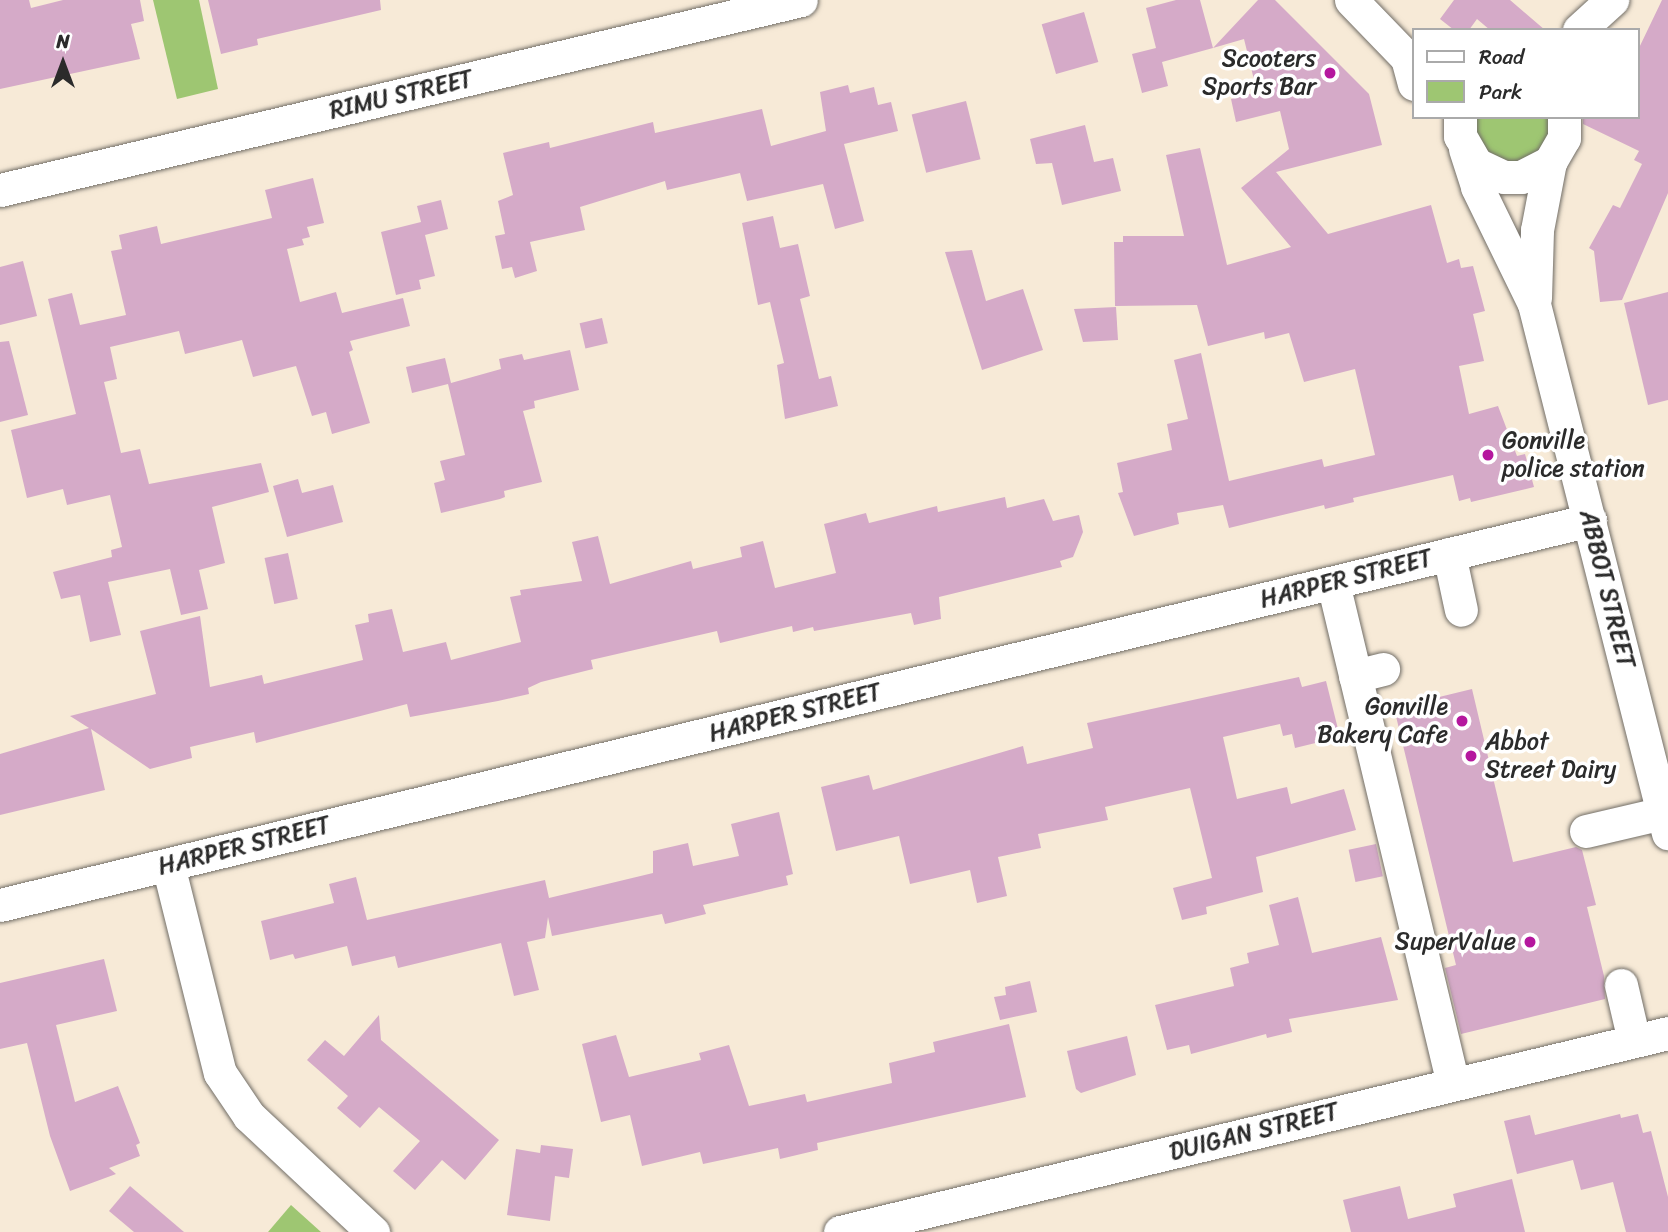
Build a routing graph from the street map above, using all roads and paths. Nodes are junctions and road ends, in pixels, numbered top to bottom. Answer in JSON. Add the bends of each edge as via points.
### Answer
{"nodes":[{"id":1,"x":801,"y":0,"type":"edge"},
{"id":2,"x":1351,"y":0,"type":"edge"},
{"id":3,"x":1612,"y":0,"type":"edge"},
{"id":4,"x":1621,"y":0,"type":"edge"},
{"id":5,"x":1581,"y":28,"type":"edge"},
{"id":6,"x":1615,"y":28,"type":"edge"},
{"id":7,"x":1412,"y":67,"type":"edge"},
{"id":8,"x":1567,"y":119,"type":"edge"},
{"id":9,"x":1457,"y":130,"type":"edge"},
{"id":10,"x":1550,"y":162,"type":"junction"},
{"id":11,"x":0,"y":190,"type":"edge"},
{"id":12,"x":1534,"y":304,"type":"junction"},
{"id":13,"x":1590,"y":520,"type":"junction"},
{"id":14,"x":1449,"y":554,"type":"junction"},
{"id":15,"x":1333,"y":583,"type":"junction"},
{"id":16,"x":1461,"y":610,"type":"dead end"},
{"id":17,"x":1665,"y":823,"type":"edge"},
{"id":18,"x":1586,"y":831,"type":"dead end"},
{"id":19,"x":168,"y":865,"type":"junction"},
{"id":20,"x":0,"y":905,"type":"edge"},
{"id":21,"x":1621,"y":985,"type":"dead end"},
{"id":22,"x":1668,"y":1032,"type":"edge"},
{"id":23,"x":1634,"y":1041,"type":"junction"},
{"id":24,"x":1452,"y":1084,"type":"junction"},
{"id":25,"x":373,"y":1232,"type":"edge"},
{"id":26,"x":840,"y":1232,"type":"edge"}],
"edges":[{"from":1,"to":11,"type":"street","name":"RIMU STREET"},
{"from":2,"to":7,"type":"street"},
{"from":3,"to":5,"type":"street"},
{"from":4,"to":6,"type":"street"},
{"from":8,"to":10,"type":"street","name":"ABBOT STREET","via":[[1559,151]]},
{"from":9,"to":10,"type":"street","via":[[1476,164],[1504,177],[1528,174]]},
{"from":9,"to":12,"type":"street","name":"ABBOT STREET","via":[[1478,187]]},
{"from":10,"to":12,"type":"street","name":"ABBOT STREET","via":[[1537,230]]},
{"from":12,"to":13,"type":"street","name":"ABBOT STREET"},
{"from":13,"to":14,"type":"street","name":"HARPER STREET"},
{"from":13,"to":17,"type":"street","name":"ABBOT STREET"},
{"from":14,"to":15,"type":"street","name":"HARPER STREET"},
{"from":14,"to":16,"type":"street"},
{"from":15,"to":19,"type":"street","name":"HARPER STREET"},
{"from":15,"to":24,"type":"street","via":[[1369,673]]},
{"from":17,"to":18,"type":"street"},
{"from":19,"to":20,"type":"street","name":"HARPER STREET"},
{"from":19,"to":25,"type":"street","via":[[220,1073],[249,1116]]},
{"from":21,"to":23,"type":"street"},
{"from":22,"to":23,"type":"street","name":"DUIGAN STREET"},
{"from":23,"to":24,"type":"street","name":"DUIGAN STREET"},
{"from":24,"to":26,"type":"street","name":"DUIGAN STREET"}]}
